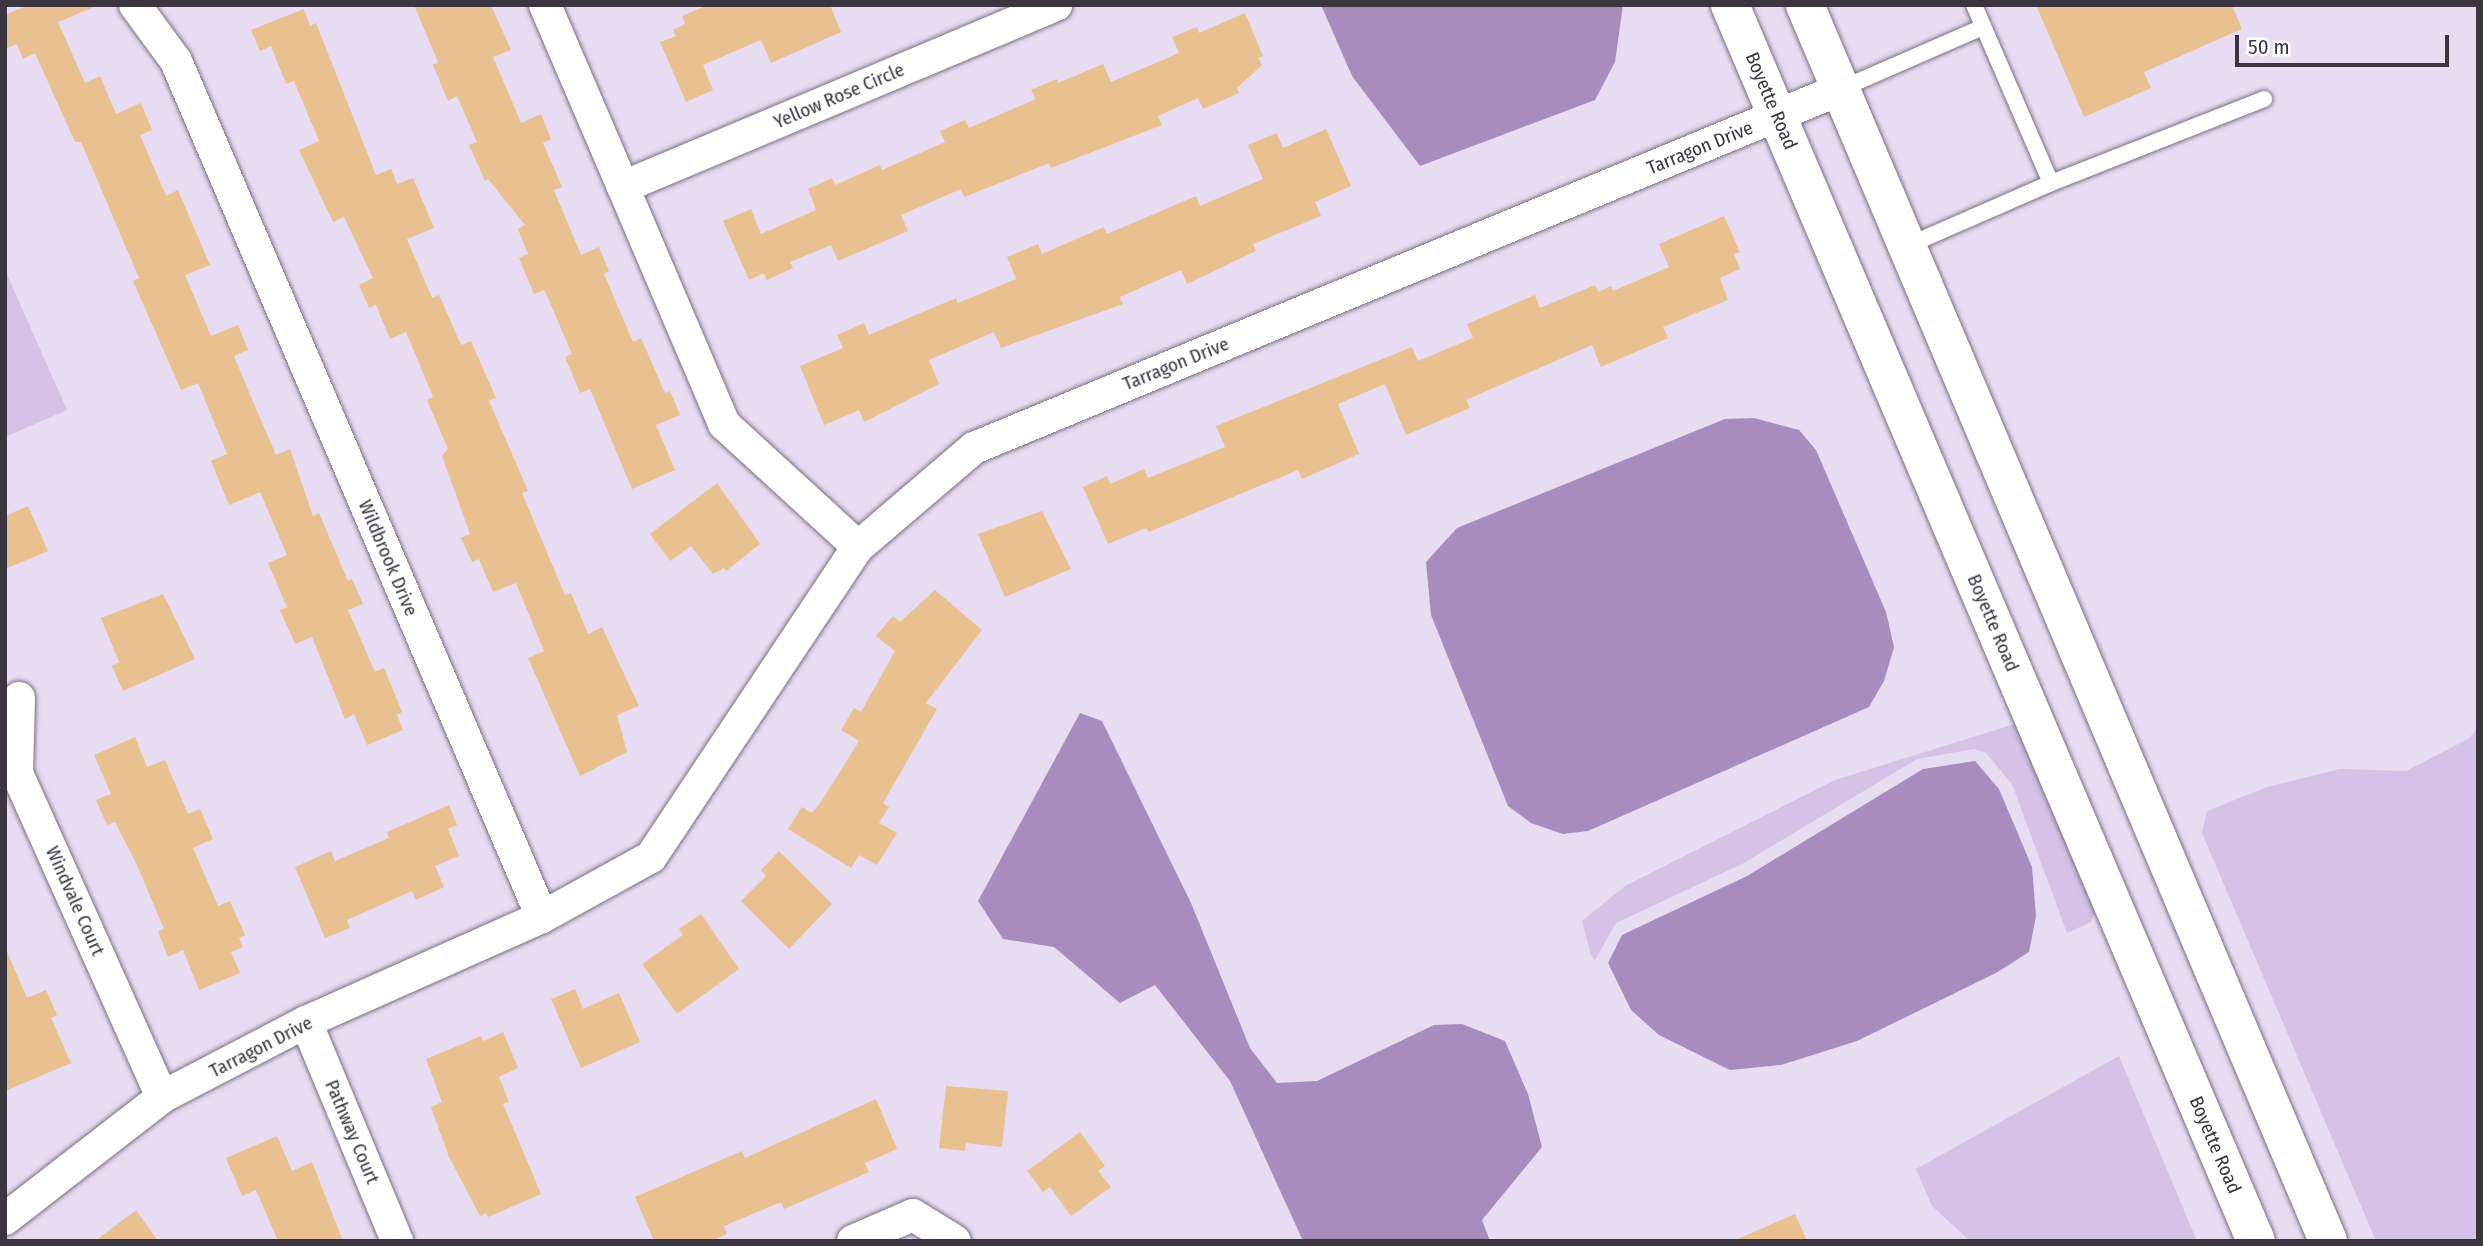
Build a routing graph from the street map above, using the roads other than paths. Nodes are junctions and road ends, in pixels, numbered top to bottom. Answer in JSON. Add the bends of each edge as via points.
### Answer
{"nodes":[{"id":1,"x":135,"y":5,"type":"edge"},
{"id":2,"x":545,"y":5,"type":"edge"},
{"id":3,"x":1056,"y":5,"type":"edge"},
{"id":4,"x":1730,"y":5,"type":"edge"},
{"id":5,"x":1805,"y":5,"type":"edge"},
{"id":6,"x":1974,"y":5,"type":"edge"},
{"id":7,"x":1983,"y":27,"type":"junction"},
{"id":8,"x":1841,"y":89,"type":"junction"},
{"id":9,"x":2264,"y":99,"type":"dead end"},
{"id":10,"x":1777,"y":116,"type":"junction"},
{"id":11,"x":2051,"y":183,"type":"junction"},
{"id":12,"x":623,"y":187,"type":"junction"},
{"id":13,"x":1907,"y":246,"type":"junction"},
{"id":14,"x":858,"y":547,"type":"junction"},
{"id":15,"x":19,"y":698,"type":"dead end"},
{"id":16,"x":542,"y":917,"type":"junction"},
{"id":17,"x":306,"y":1022,"type":"junction"},
{"id":18,"x":162,"y":1097,"type":"junction"},
{"id":19,"x":5,"y":1219,"type":"edge"},
{"id":20,"x":397,"y":1241,"type":"edge"},
{"id":21,"x":853,"y":1241,"type":"edge"},
{"id":22,"x":955,"y":1241,"type":"edge"},
{"id":23,"x":2256,"y":1241,"type":"edge"},
{"id":24,"x":2328,"y":1241,"type":"edge"}],
"edges":[{"from":1,"to":16,"type":"street","name":"Wildbrook Drive","via":[[176,61]]},
{"from":2,"to":12,"type":"street"},
{"from":3,"to":12,"type":"street","name":"Yellow Rose Circle"},
{"from":4,"to":10,"type":"main road","name":"Boyette Road"},
{"from":5,"to":8,"type":"main road"},
{"from":6,"to":7,"type":"lane"},
{"from":7,"to":8,"type":"lane"},
{"from":7,"to":11,"type":"lane"},
{"from":8,"to":10,"type":"street","name":"Tarragon Drive"},
{"from":8,"to":13,"type":"main road"},
{"from":9,"to":11,"type":"lane"},
{"from":10,"to":14,"type":"street","name":"Tarragon Drive","via":[[974,448]]},
{"from":10,"to":23,"type":"main road","name":"Boyette Road"},
{"from":11,"to":13,"type":"lane"},
{"from":12,"to":14,"type":"street","via":[[724,424]]},
{"from":13,"to":24,"type":"main road"},
{"from":14,"to":16,"type":"street","name":"Tarragon Drive","via":[[652,857]]},
{"from":15,"to":18,"type":"street","name":"Windvale Court","via":[[18,773]]},
{"from":16,"to":17,"type":"street","name":"Tarragon Drive"},
{"from":17,"to":18,"type":"street","name":"Tarragon Drive"},
{"from":17,"to":20,"type":"street","name":"Pathway Court"},
{"from":18,"to":19,"type":"street","name":"Tarragon Drive"},
{"from":21,"to":22,"type":"street","via":[[913,1215]]}]}
